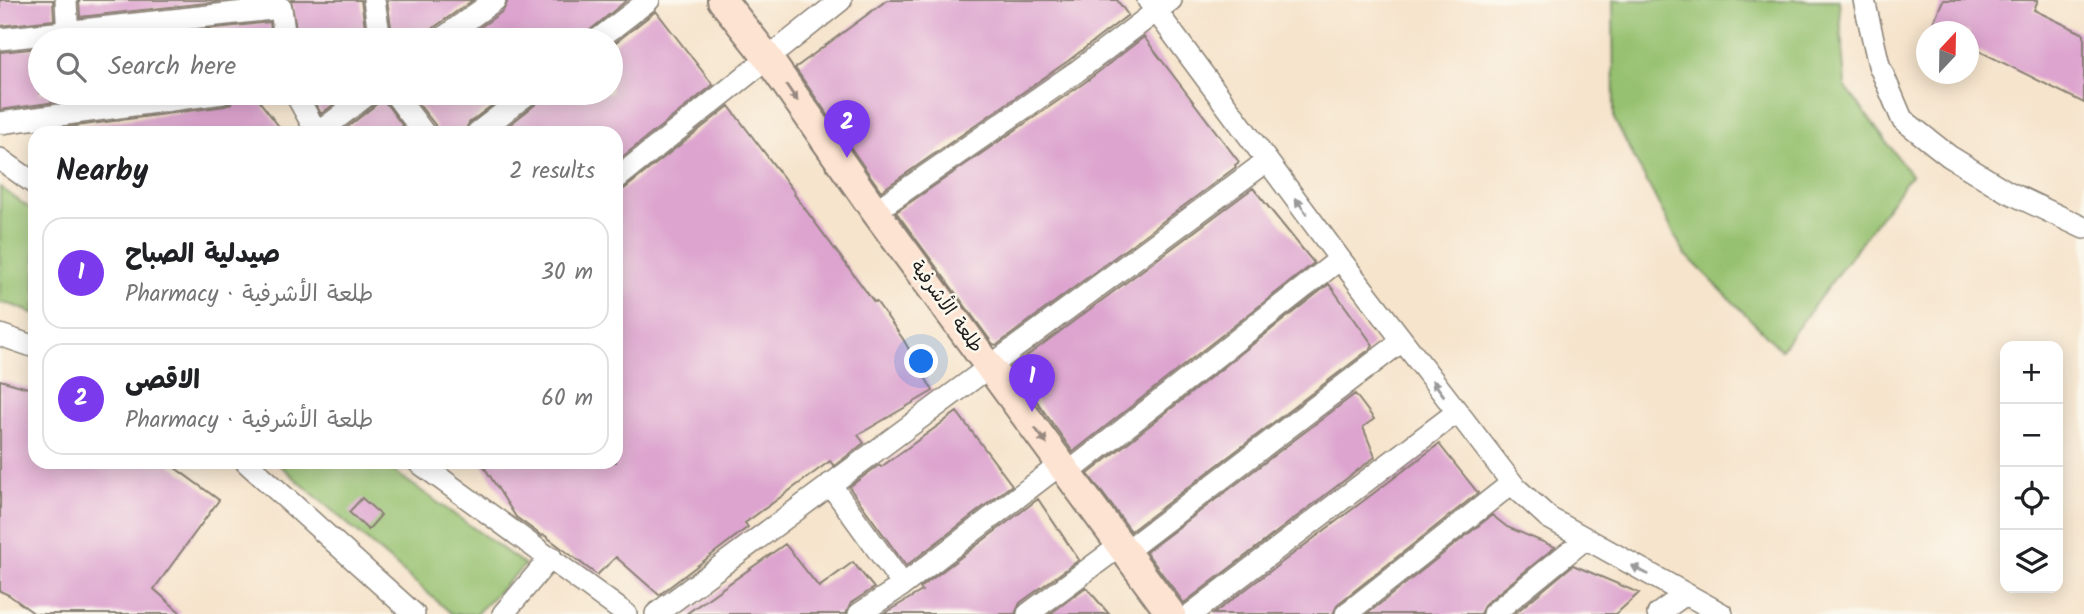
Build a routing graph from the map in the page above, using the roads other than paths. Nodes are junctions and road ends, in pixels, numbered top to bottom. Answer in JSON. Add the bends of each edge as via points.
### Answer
{"nodes":[{"id":1,"x":66,"y":0,"type":"edge"},
{"id":2,"x":374,"y":0,"type":"edge"},
{"id":3,"x":495,"y":0,"type":"edge"},
{"id":4,"x":649,"y":0,"type":"edge"},
{"id":5,"x":722,"y":0,"type":"edge"},
{"id":6,"x":841,"y":0,"type":"edge"},
{"id":7,"x":1864,"y":0,"type":"edge"},
{"id":8,"x":1158,"y":4,"type":"edge"},
{"id":9,"x":67,"y":28,"type":"edge"},
{"id":10,"x":128,"y":28,"type":"edge"},
{"id":11,"x":284,"y":28,"type":"edge"},
{"id":12,"x":378,"y":28,"type":"edge"},
{"id":13,"x":456,"y":28,"type":"edge"},
{"id":14,"x":613,"y":28,"type":"edge"},
{"id":15,"x":28,"y":37,"type":"edge"},
{"id":16,"x":0,"y":38,"type":"edge"},
{"id":17,"x":767,"y":57,"type":"junction"},
{"id":18,"x":63,"y":105,"type":"edge"},
{"id":19,"x":302,"y":105,"type":"edge"},
{"id":20,"x":354,"y":105,"type":"edge"},
{"id":21,"x":403,"y":105,"type":"edge"},
{"id":22,"x":513,"y":105,"type":"edge"},
{"id":23,"x":0,"y":124,"type":"edge"},
{"id":24,"x":313,"y":126,"type":"edge"},
{"id":25,"x":326,"y":126,"type":"edge"},
{"id":26,"x":419,"y":126,"type":"edge"},
{"id":27,"x":486,"y":126,"type":"edge"},
{"id":28,"x":0,"y":159,"type":"edge"},
{"id":29,"x":1267,"y":161,"type":"junction"},
{"id":30,"x":623,"y":173,"type":"edge"},
{"id":31,"x":28,"y":179,"type":"edge"},
{"id":32,"x":875,"y":211,"type":"junction"},
{"id":33,"x":2084,"y":228,"type":"edge"},
{"id":34,"x":1340,"y":259,"type":"junction"},
{"id":35,"x":0,"y":335,"type":"edge"},
{"id":36,"x":1402,"y":341,"type":"junction"},
{"id":37,"x":28,"y":345,"type":"edge"},
{"id":38,"x":989,"y":365,"type":"junction"},
{"id":39,"x":1457,"y":412,"type":"junction"},
{"id":40,"x":254,"y":469,"type":"edge"},
{"id":41,"x":428,"y":469,"type":"edge"},
{"id":42,"x":1064,"y":469,"type":"junction"},
{"id":43,"x":1512,"y":483,"type":"junction"},
{"id":44,"x":830,"y":484,"type":"junction"},
{"id":45,"x":1585,"y":539,"type":"junction"},
{"id":46,"x":1123,"y":548,"type":"junction"},
{"id":47,"x":551,"y":557,"type":"junction"},
{"id":48,"x":903,"y":585,"type":"junction"},
{"id":49,"x":1684,"y":595,"type":"junction"},
{"id":50,"x":414,"y":614,"type":"edge"},
{"id":51,"x":503,"y":614,"type":"edge"},
{"id":52,"x":626,"y":614,"type":"edge"},
{"id":53,"x":656,"y":614,"type":"edge"},
{"id":54,"x":859,"y":614,"type":"edge"},
{"id":55,"x":1028,"y":614,"type":"edge"},
{"id":56,"x":1171,"y":614,"type":"edge"},
{"id":57,"x":1191,"y":614,"type":"edge"},
{"id":58,"x":1346,"y":614,"type":"edge"},
{"id":59,"x":1493,"y":614,"type":"edge"},
{"id":60,"x":1658,"y":614,"type":"edge"},
{"id":61,"x":1722,"y":614,"type":"edge"}],
"edges":[{"from":1,"to":9,"type":"street"},
{"from":2,"to":12,"type":"street"},
{"from":3,"to":13,"type":"street"},
{"from":4,"to":14,"type":"street"},
{"from":5,"to":17,"type":"main road","name":"طلعة الأشرفية"},
{"from":6,"to":17,"type":"street"},
{"from":7,"to":33,"type":"street","via":[[1879,65],[1902,119],[1949,156],[2007,191]]},
{"from":8,"to":29,"type":"street"},
{"from":8,"to":32,"type":"street","via":[[1076,72]]},
{"from":10,"to":11,"type":"street","via":[[281,8]]},
{"from":15,"to":16,"type":"street"},
{"from":17,"to":30,"type":"street"},
{"from":17,"to":32,"type":"main road","name":"طلعة الأشرفية","one_way":true},
{"from":18,"to":23,"type":"street"},
{"from":19,"to":24,"type":"street"},
{"from":20,"to":25,"type":"street"},
{"from":21,"to":26,"type":"street"},
{"from":22,"to":27,"type":"street"},
{"from":28,"to":31,"type":"street"},
{"from":34,"to":29,"type":"street","one_way":true},
{"from":29,"to":38,"type":"street"},
{"from":32,"to":38,"type":"main road","name":"طلعة الأشرفية"},
{"from":34,"to":36,"type":"street"},
{"from":34,"to":42,"type":"street"},
{"from":35,"to":37,"type":"street"},
{"from":39,"to":36,"type":"street","one_way":true},
{"from":36,"to":46,"type":"street"},
{"from":38,"to":42,"type":"main road","name":"طلعة الأشرفية","one_way":true},
{"from":38,"to":44,"type":"street"},
{"from":39,"to":43,"type":"street"},
{"from":39,"to":57,"type":"street"},
{"from":40,"to":50,"type":"street"},
{"from":41,"to":47,"type":"street"},
{"from":42,"to":46,"type":"main road","name":"طلعة الأشرفية"},
{"from":42,"to":48,"type":"street"},
{"from":43,"to":45,"type":"street","via":[[1549,518]]},
{"from":43,"to":58,"type":"street"},
{"from":44,"to":48,"type":"street"},
{"from":44,"to":53,"type":"street"},
{"from":49,"to":45,"type":"street","one_way":true},
{"from":45,"to":59,"type":"street"},
{"from":46,"to":55,"type":"street"},
{"from":46,"to":56,"type":"main road","name":"طلعة الأشرفية"},
{"from":47,"to":51,"type":"street"},
{"from":47,"to":52,"type":"street"},
{"from":48,"to":54,"type":"street"},
{"from":49,"to":60,"type":"street"},
{"from":49,"to":61,"type":"street"}]}
